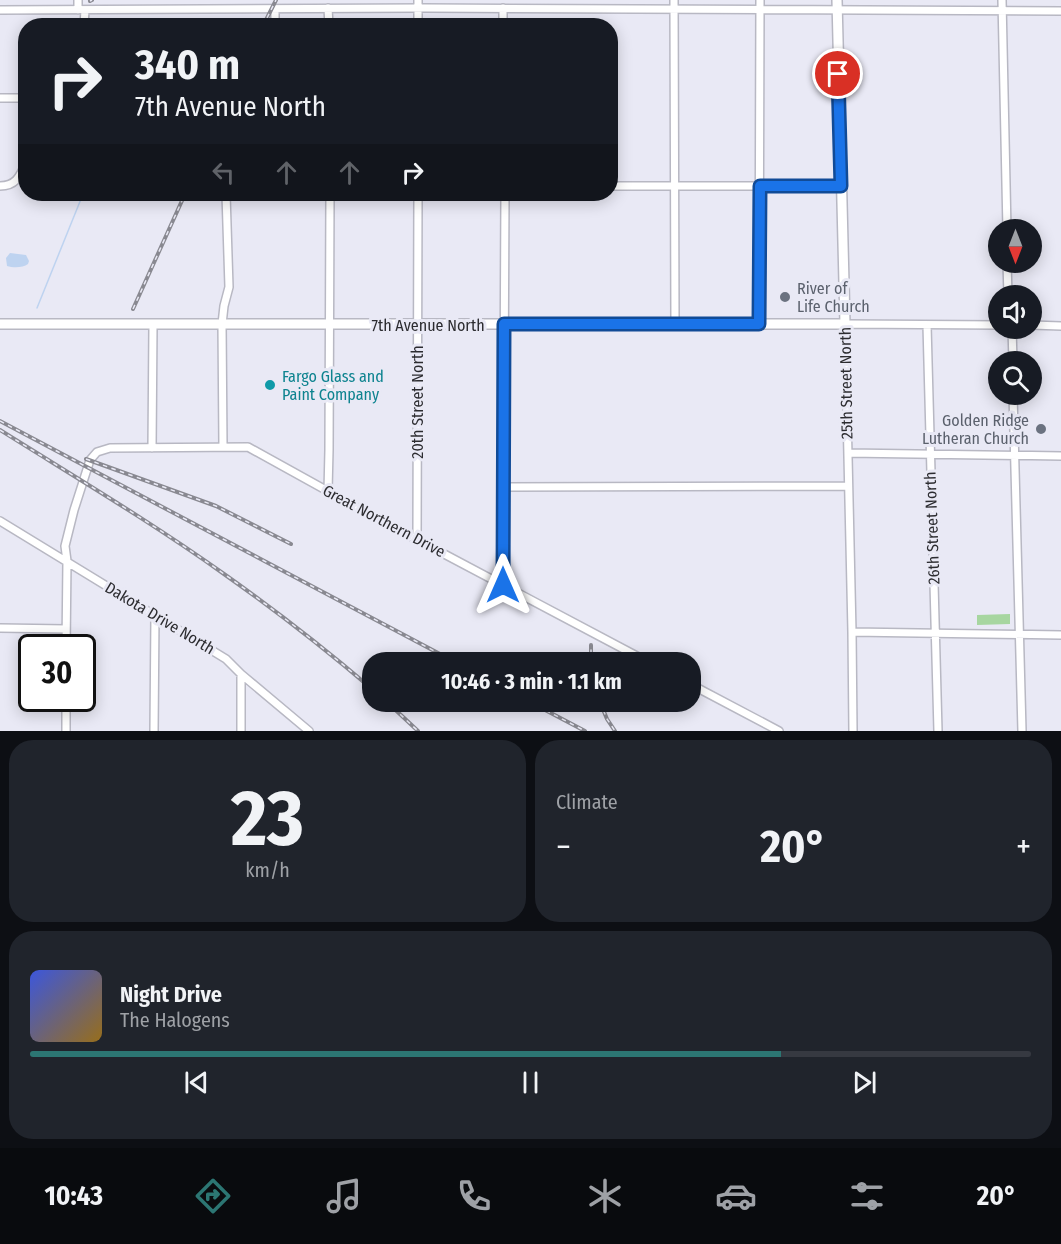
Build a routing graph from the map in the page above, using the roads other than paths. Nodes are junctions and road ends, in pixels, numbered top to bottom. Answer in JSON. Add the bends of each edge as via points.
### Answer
{"nodes":[{"id":1,"x":78,"y":0,"type":"edge"},
{"id":2,"x":340,"y":0,"type":"edge"},
{"id":3,"x":675,"y":0,"type":"edge"},
{"id":4,"x":760,"y":0,"type":"edge"},
{"id":5,"x":1002,"y":0,"type":"edge"},
{"id":6,"x":418,"y":4,"type":"edge"},
{"id":7,"x":837,"y":5,"type":"edge"},
{"id":8,"x":332,"y":8,"type":"junction"},
{"id":9,"x":503,"y":8,"type":"junction"},
{"id":10,"x":275,"y":9,"type":"junction"},
{"id":11,"x":674,"y":9,"type":"junction"},
{"id":12,"x":760,"y":9,"type":"junction"},
{"id":13,"x":0,"y":10,"type":"edge"},
{"id":14,"x":82,"y":10,"type":"junction"},
{"id":15,"x":1002,"y":10,"type":"junction"},
{"id":16,"x":1061,"y":11,"type":"edge"},
{"id":17,"x":83,"y":18,"type":"edge"},
{"id":18,"x":275,"y":18,"type":"edge"},
{"id":19,"x":330,"y":18,"type":"edge"},
{"id":20,"x":503,"y":18,"type":"edge"},
{"id":21,"x":0,"y":98,"type":"edge"},
{"id":22,"x":18,"y":98,"type":"edge"},
{"id":23,"x":18,"y":179,"type":"edge"},
{"id":24,"x":0,"y":186,"type":"edge"},
{"id":25,"x":618,"y":186,"type":"edge"},
{"id":26,"x":675,"y":186,"type":"junction"},
{"id":27,"x":760,"y":186,"type":"junction"},
{"id":28,"x":841,"y":186,"type":"junction"},
{"id":29,"x":226,"y":201,"type":"edge"},
{"id":30,"x":330,"y":201,"type":"edge"},
{"id":31,"x":418,"y":201,"type":"edge"},
{"id":32,"x":505,"y":201,"type":"edge"},
{"id":33,"x":1006,"y":219,"type":"edge"},
{"id":34,"x":0,"y":324,"type":"edge"},
{"id":35,"x":222,"y":324,"type":"junction"},
{"id":36,"x":504,"y":324,"type":"junction"},
{"id":37,"x":675,"y":324,"type":"junction"},
{"id":38,"x":759,"y":324,"type":"junction"},
{"id":39,"x":844,"y":324,"type":"junction"},
{"id":40,"x":153,"y":325,"type":"junction"},
{"id":41,"x":330,"y":325,"type":"junction"},
{"id":42,"x":417,"y":325,"type":"junction"},
{"id":43,"x":927,"y":325,"type":"junction"},
{"id":44,"x":988,"y":325,"type":"edge"},
{"id":45,"x":1042,"y":326,"type":"edge"},
{"id":46,"x":1061,"y":326,"type":"edge"},
{"id":47,"x":1013,"y":405,"type":"edge"},
{"id":48,"x":223,"y":447,"type":"junction"},
{"id":49,"x":152,"y":448,"type":"junction"},
{"id":50,"x":848,"y":453,"type":"junction"},
{"id":51,"x":930,"y":454,"type":"junction"},
{"id":52,"x":1015,"y":455,"type":"junction"},
{"id":53,"x":1061,"y":456,"type":"edge"},
{"id":54,"x":848,"y":486,"type":"junction"},
{"id":55,"x":504,"y":487,"type":"junction"},
{"id":56,"x":328,"y":491,"type":"junction"},
{"id":57,"x":0,"y":521,"type":"edge"},
{"id":58,"x":417,"y":539,"type":"junction"},
{"id":59,"x":67,"y":561,"type":"junction"},
{"id":60,"x":503,"y":585,"type":"junction"},
{"id":61,"x":155,"y":615,"type":"junction"},
{"id":62,"x":0,"y":628,"type":"edge"},
{"id":63,"x":66,"y":629,"type":"junction"},
{"id":64,"x":852,"y":632,"type":"junction"},
{"id":65,"x":935,"y":633,"type":"junction"},
{"id":66,"x":66,"y":634,"type":"edge"},
{"id":67,"x":1019,"y":634,"type":"junction"},
{"id":68,"x":1061,"y":635,"type":"edge"},
{"id":69,"x":629,"y":652,"type":"edge"},
{"id":70,"x":241,"y":674,"type":"junction"},
{"id":71,"x":701,"y":690,"type":"edge"},
{"id":72,"x":66,"y":712,"type":"edge"},
{"id":73,"x":66,"y":731,"type":"edge"},
{"id":74,"x":154,"y":731,"type":"edge"},
{"id":75,"x":241,"y":731,"type":"edge"},
{"id":76,"x":309,"y":731,"type":"edge"},
{"id":77,"x":779,"y":731,"type":"edge"},
{"id":78,"x":853,"y":731,"type":"edge"},
{"id":79,"x":938,"y":731,"type":"edge"},
{"id":80,"x":1022,"y":731,"type":"edge"}],
"edges":[{"from":1,"to":14,"type":"street"},
{"from":2,"to":8,"type":"street"},
{"from":3,"to":11,"type":"street"},
{"from":4,"to":12,"type":"street"},
{"from":5,"to":15,"type":"street"},
{"from":6,"to":8,"type":"street"},
{"from":6,"to":9,"type":"street"},
{"from":7,"to":12,"type":"street"},
{"from":7,"to":15,"type":"street"},
{"from":7,"to":28,"type":"main road","name":"25th Street North"},
{"from":8,"to":10,"type":"street"},
{"from":8,"to":19,"type":"street"},
{"from":9,"to":11,"type":"street"},
{"from":9,"to":20,"type":"street"},
{"from":10,"to":14,"type":"street"},
{"from":10,"to":18,"type":"street"},
{"from":11,"to":12,"type":"street"},
{"from":11,"to":26,"type":"street"},
{"from":12,"to":27,"type":"street"},
{"from":13,"to":14,"type":"street"},
{"from":14,"to":17,"type":"street"},
{"from":15,"to":16,"type":"street"},
{"from":15,"to":33,"type":"street"},
{"from":21,"to":22,"type":"street"},
{"from":23,"to":24,"type":"street"},
{"from":25,"to":26,"type":"street"},
{"from":26,"to":27,"type":"street"},
{"from":26,"to":37,"type":"street"},
{"from":27,"to":28,"type":"street"},
{"from":27,"to":38,"type":"street"},
{"from":28,"to":39,"type":"main road","name":"25th Street North"},
{"from":29,"to":35,"type":"street","via":[[229,287]]},
{"from":30,"to":41,"type":"street"},
{"from":31,"to":42,"type":"street","name":"20th Street North"},
{"from":32,"to":36,"type":"street"},
{"from":34,"to":40,"type":"main road","name":"7th Avenue North"},
{"from":35,"to":40,"type":"main road","name":"7th Avenue North"},
{"from":35,"to":41,"type":"main road","name":"7th Avenue North"},
{"from":35,"to":48,"type":"street"},
{"from":36,"to":37,"type":"main road","name":"7th Avenue North"},
{"from":36,"to":42,"type":"main road","name":"7th Avenue North"},
{"from":36,"to":55,"type":"street"},
{"from":37,"to":38,"type":"main road","name":"7th Avenue North"},
{"from":38,"to":39,"type":"main road","name":"7th Avenue North"},
{"from":39,"to":43,"type":"street","name":"7th Avenue North"},
{"from":39,"to":50,"type":"street","name":"25th Street North"},
{"from":40,"to":49,"type":"street"},
{"from":41,"to":42,"type":"main road","name":"7th Avenue North"},
{"from":41,"to":56,"type":"street"},
{"from":42,"to":58,"type":"street","name":"20th Street North"},
{"from":43,"to":44,"type":"street","name":"7th Avenue North"},
{"from":43,"to":51,"type":"street","name":"26th Street North"},
{"from":45,"to":46,"type":"street"},
{"from":47,"to":52,"type":"street"},
{"from":48,"to":49,"type":"street","name":"Great Northern Drive"},
{"from":48,"to":56,"type":"street","name":"Great Northern Drive","via":[[248,447]]},
{"from":49,"to":59,"type":"street","name":"Great Northern Drive","via":[[110,448],[97,452],[90,460],[65,546]]},
{"from":50,"to":51,"type":"street"},
{"from":50,"to":54,"type":"street","name":"25th Street North"},
{"from":51,"to":52,"type":"street"},
{"from":51,"to":65,"type":"street","name":"26th Street North"},
{"from":52,"to":53,"type":"street"},
{"from":52,"to":67,"type":"street"},
{"from":54,"to":55,"type":"street"},
{"from":54,"to":64,"type":"street","name":"25th Street North"},
{"from":55,"to":60,"type":"street"},
{"from":56,"to":58,"type":"street","name":"Great Northern Drive"},
{"from":57,"to":59,"type":"street","name":"Dakota Drive North"},
{"from":58,"to":60,"type":"street","name":"Great Northern Drive"},
{"from":59,"to":61,"type":"street","name":"Dakota Drive North"},
{"from":59,"to":63,"type":"street"},
{"from":60,"to":69,"type":"street","name":"Great Northern Drive"},
{"from":61,"to":70,"type":"street","name":"Dakota Drive North","via":[[226,659]]},
{"from":61,"to":74,"type":"street"},
{"from":62,"to":63,"type":"street"},
{"from":63,"to":66,"type":"street"},
{"from":64,"to":65,"type":"street"},
{"from":64,"to":78,"type":"street","name":"25th Street North"},
{"from":65,"to":67,"type":"street"},
{"from":65,"to":79,"type":"street","name":"26th Street North"},
{"from":67,"to":68,"type":"street"},
{"from":67,"to":80,"type":"street"},
{"from":70,"to":75,"type":"street"},
{"from":70,"to":76,"type":"street","name":"Dakota Drive North"},
{"from":71,"to":77,"type":"street"},
{"from":72,"to":73,"type":"street"}]}
